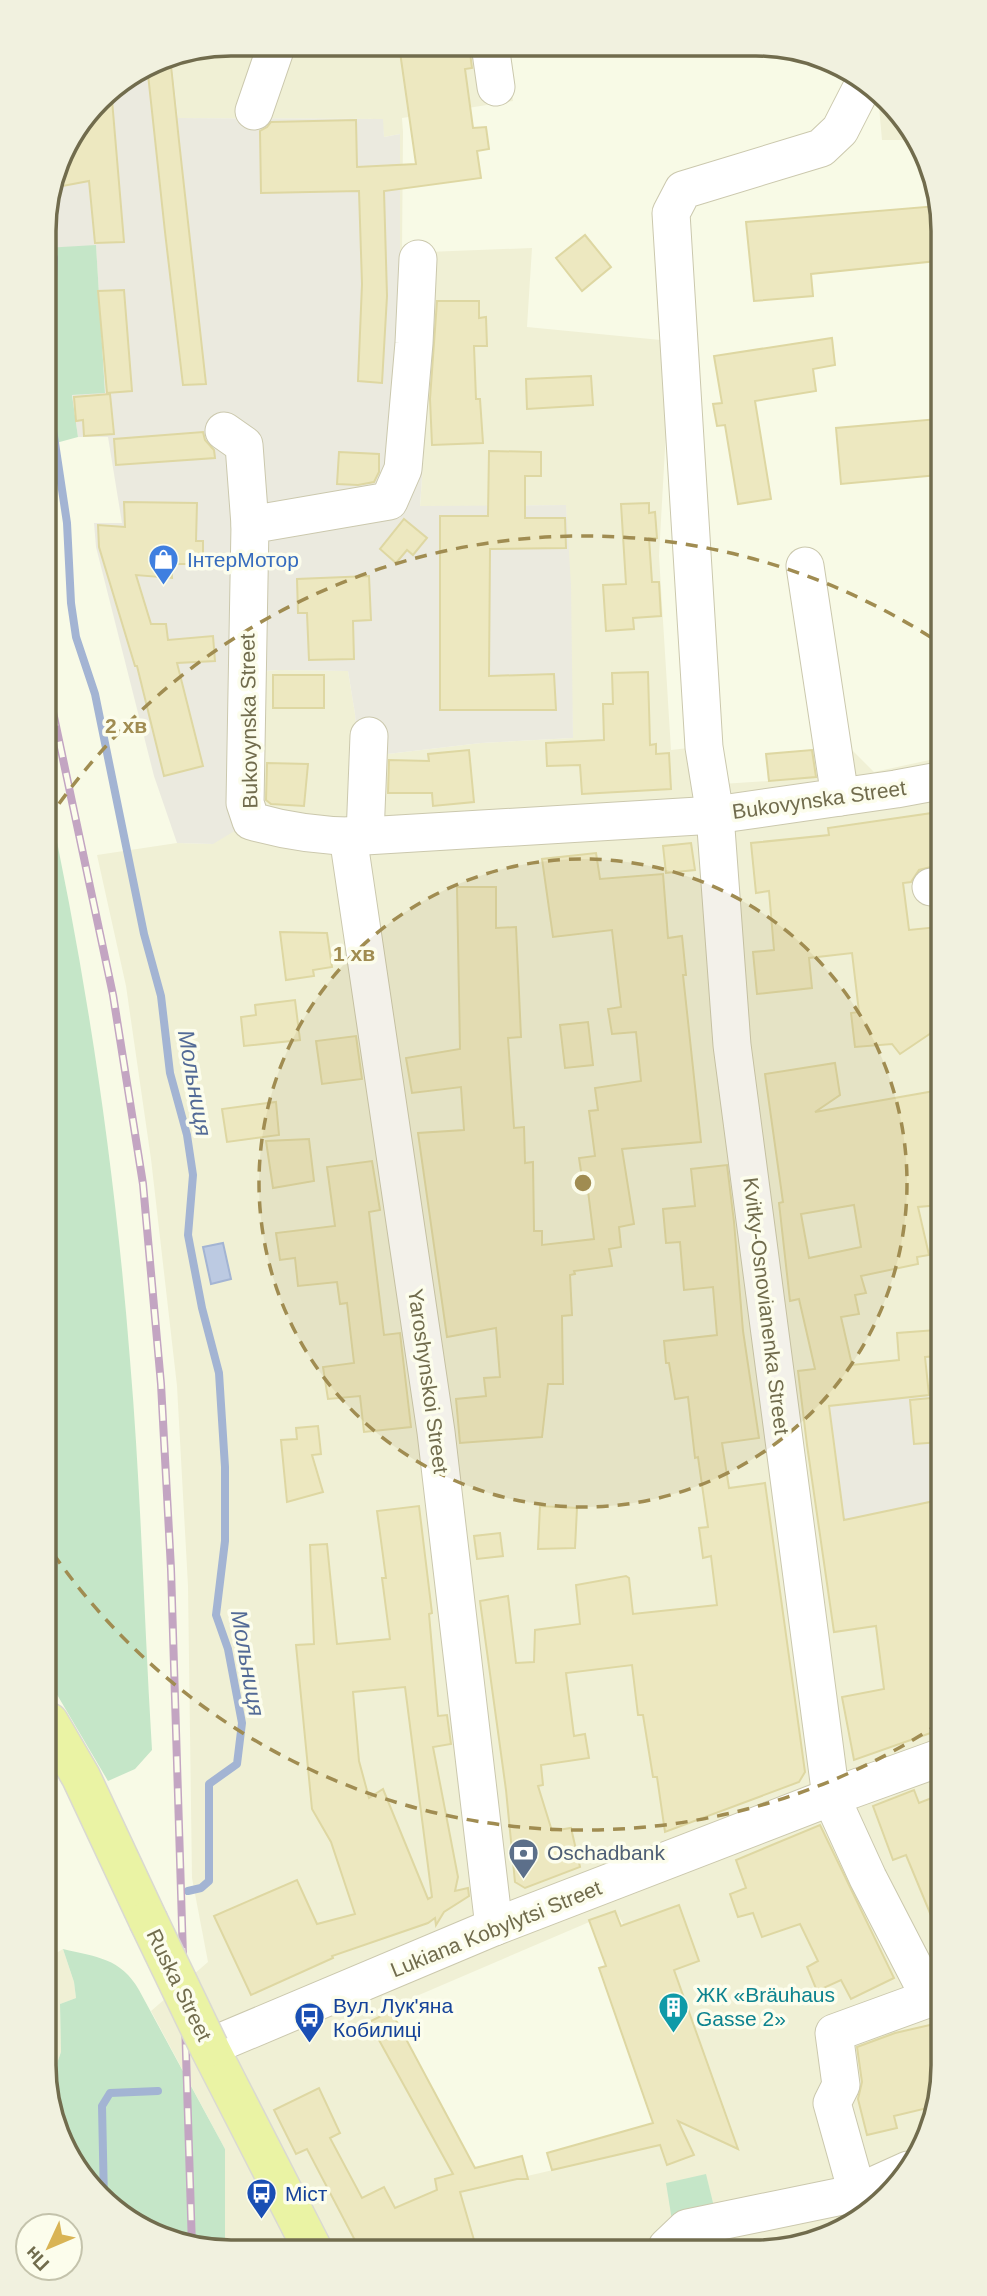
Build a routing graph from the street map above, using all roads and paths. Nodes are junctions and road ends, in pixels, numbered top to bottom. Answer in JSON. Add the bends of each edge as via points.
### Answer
{"nodes":[{"id":1,"x":272,"y":56,"type":"edge"},
{"id":2,"x":492,"y":56,"type":"edge"},
{"id":3,"x":496,"y":87,"type":"dead end"},
{"id":4,"x":860,"y":90,"type":"edge"},
{"id":5,"x":254,"y":111,"type":"dead end"},
{"id":6,"x":418,"y":259,"type":"dead end"},
{"id":7,"x":224,"y":432,"type":"dead end"},
{"id":8,"x":250,"y":525,"type":"junction"},
{"id":9,"x":806,"y":566,"type":"dead end"},
{"id":10,"x":369,"y":736,"type":"dead end"},
{"id":11,"x":931,"y":782,"type":"edge"},
{"id":12,"x":840,"y":797,"type":"junction"},
{"id":13,"x":715,"y":815,"type":"junction"},
{"id":14,"x":356,"y":836,"type":"junction"},
{"id":15,"x":56,"y":1734,"type":"edge"},
{"id":16,"x":931,"y":1761,"type":"edge"},
{"id":17,"x":831,"y":1797,"type":"junction"},
{"id":18,"x":494,"y":1927,"type":"junction"},
{"id":19,"x":931,"y":1988,"type":"edge"},
{"id":20,"x":931,"y":1999,"type":"edge"},
{"id":21,"x":209,"y":2047,"type":"junction"},
{"id":22,"x":878,"y":2190,"type":"edge"},
{"id":23,"x":860,"y":2202,"type":"edge"},
{"id":24,"x":677,"y":2238,"type":"edge"},
{"id":25,"x":308,"y":2240,"type":"edge"}],
"edges":[{"from":1,"to":5,"type":"street"},
{"from":2,"to":3,"type":"street"},
{"from":4,"to":13,"type":"street","name":"Kvitky-Osnovianenka Street","via":[[839,130],[821,148],[683,190],[671,213],[704,747]]},
{"from":6,"to":8,"type":"street","via":[[403,468],[389,500]]},
{"from":7,"to":8,"type":"street","via":[[244,444]]},
{"from":8,"to":14,"type":"street","name":"Bukovynska Street","via":[[245,803],[251,821]]},
{"from":9,"to":12,"type":"street"},
{"from":10,"to":14,"type":"street","name":"Yaroshynskoi Street"},
{"from":11,"to":12,"type":"street","name":"Bukovynska Street"},
{"from":12,"to":13,"type":"street","name":"Bukovynska Street"},
{"from":13,"to":14,"type":"street","name":"Bukovynska Street"},
{"from":13,"to":17,"type":"street","name":"Kvitky-Osnovianenka Street","via":[[732,1045]]},
{"from":14,"to":18,"type":"street","name":"Yaroshynskoi Street","via":[[436,1432]]},
{"from":15,"to":21,"type":"main road","name":"Ruska Street","bridge":true,"via":[[81,1777]]},
{"from":16,"to":17,"type":"street","name":"Lukiana Kobylytsi Street"},
{"from":17,"to":18,"type":"street","name":"Lukiana Kobylytsi Street"},
{"from":17,"to":19,"type":"street","name":"Kvitky-Osnovianenka Street","via":[[867,1878]]},
{"from":18,"to":21,"type":"street","name":"Lukiana Kobylytsi Street"},
{"from":20,"to":23,"type":"street","via":[[834,2033],[841,2085],[832,2103]]},
{"from":21,"to":25,"type":"main road","name":"Ruska Street"},
{"from":22,"to":23,"type":"street"},
{"from":23,"to":24,"type":"street"}]}
